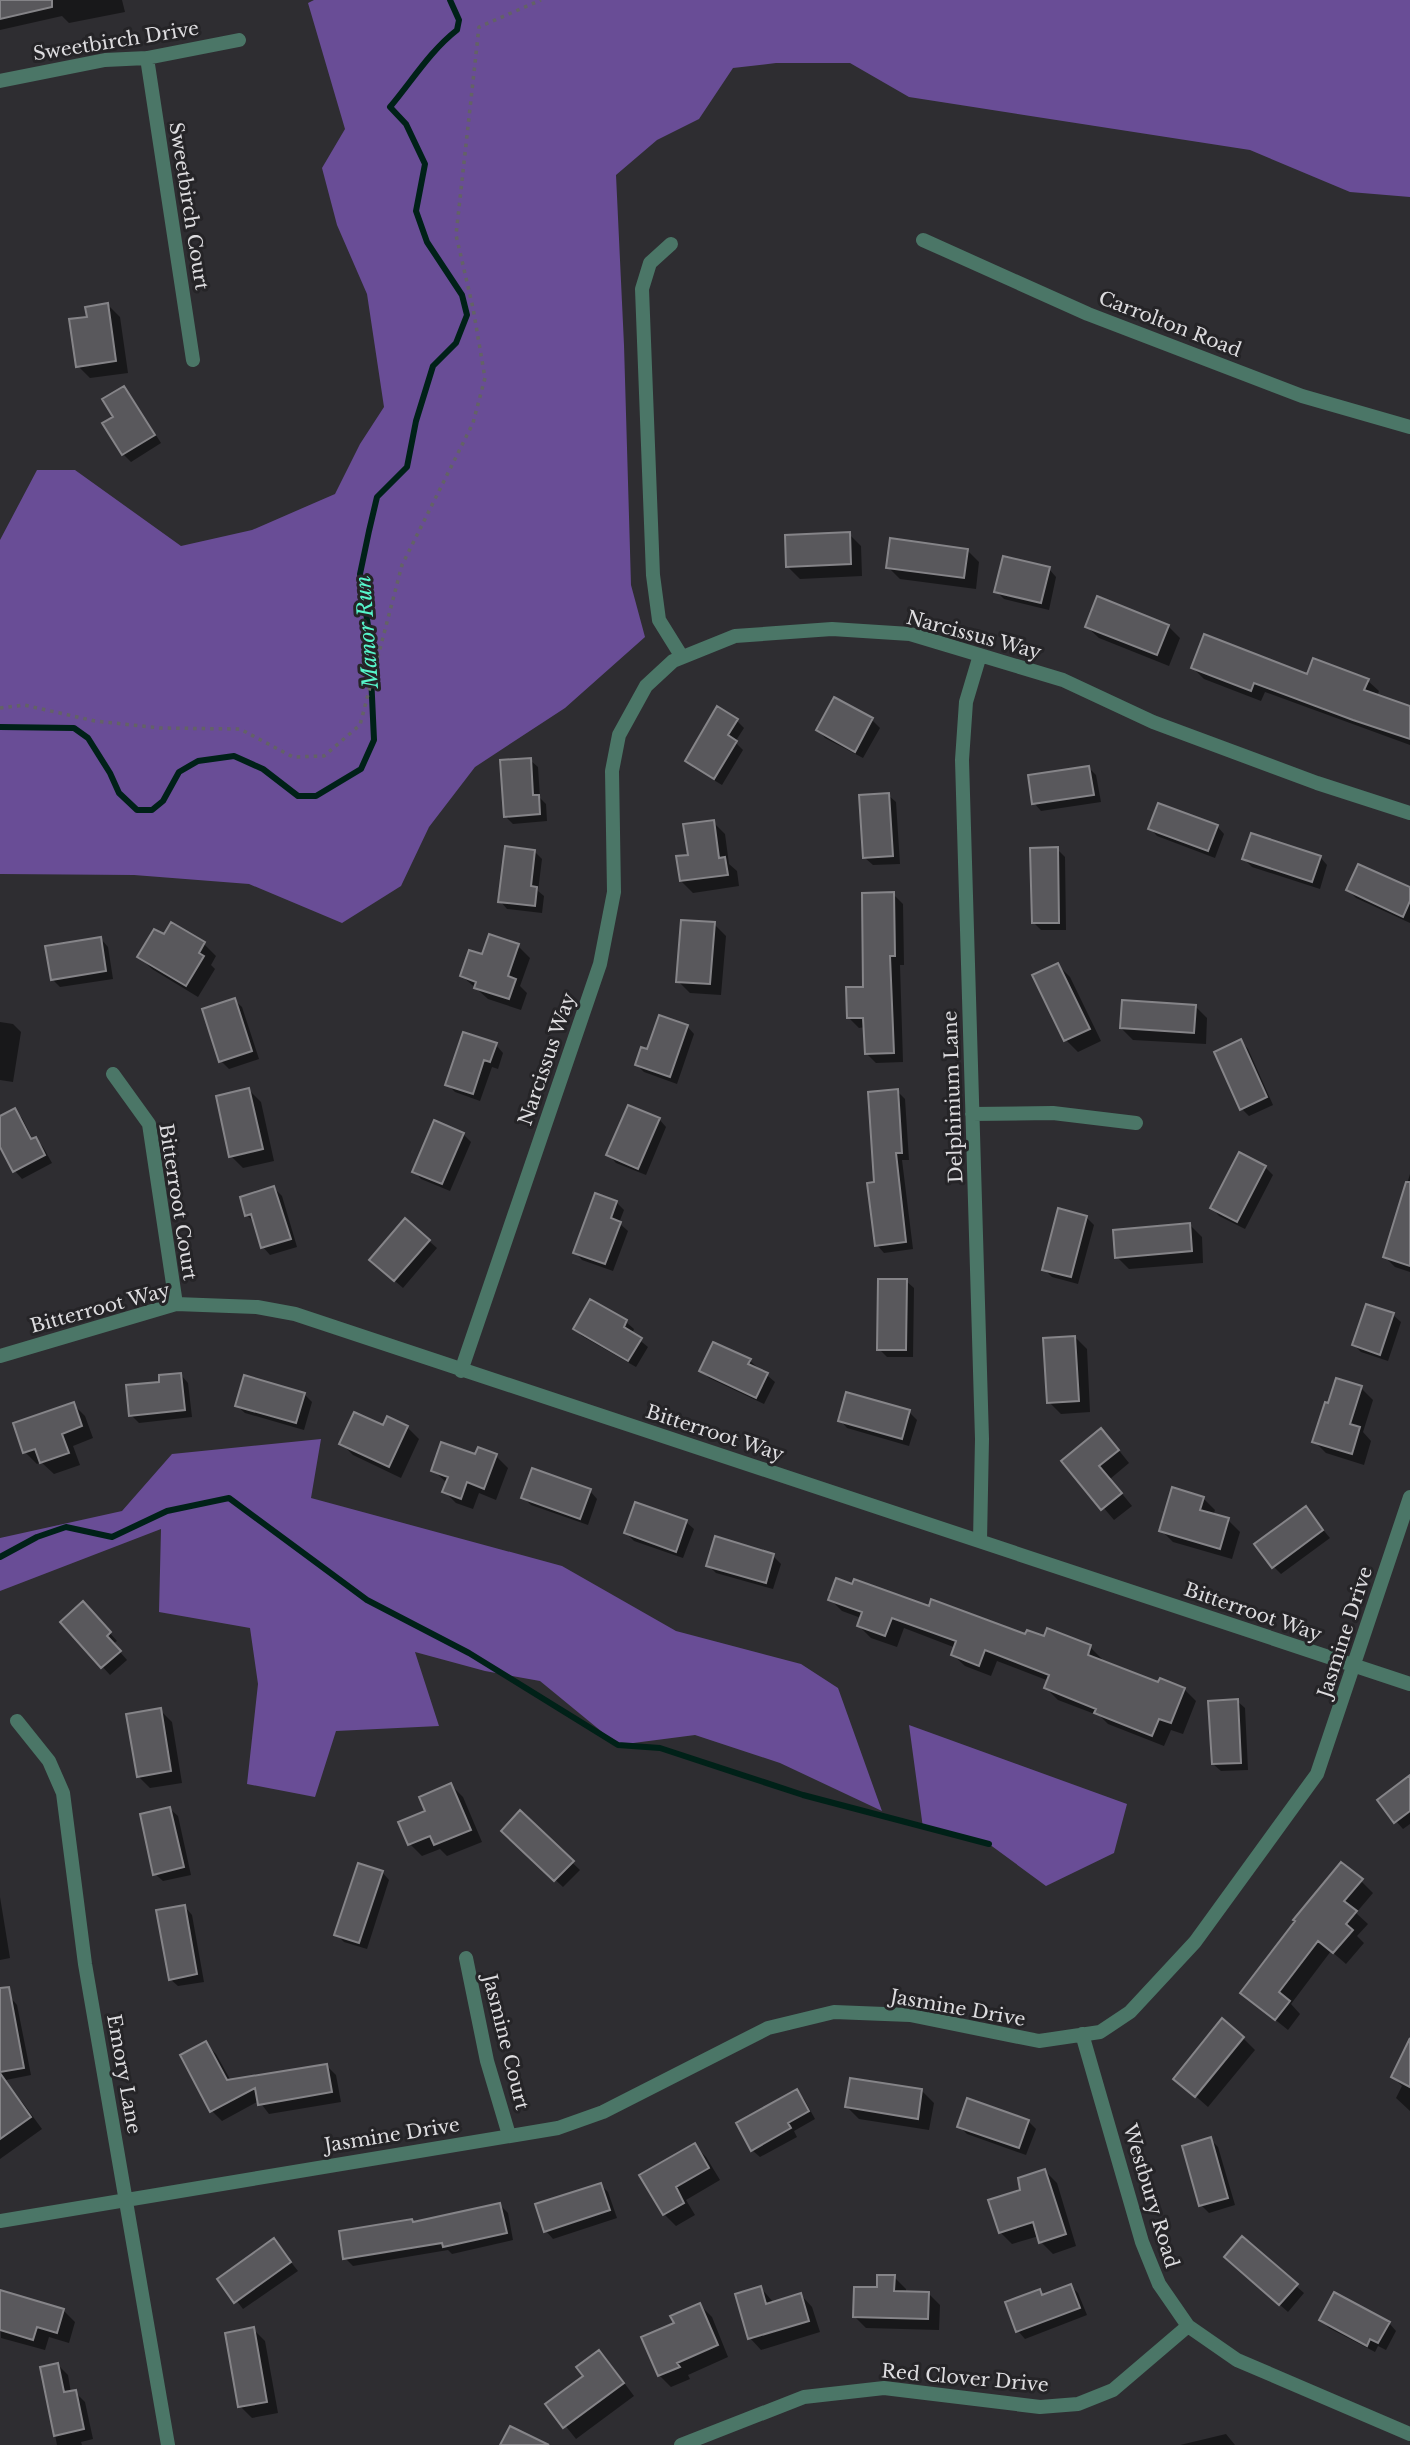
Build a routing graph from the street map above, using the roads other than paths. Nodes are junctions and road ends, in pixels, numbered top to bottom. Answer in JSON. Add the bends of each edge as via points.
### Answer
{"nodes":[{"id":1,"x":239,"y":40,"type":"dead end"},
{"id":2,"x":147,"y":58,"type":"junction"},
{"id":3,"x":0,"y":81,"type":"edge"},
{"id":4,"x":923,"y":240,"type":"dead end"},
{"id":5,"x":671,"y":244,"type":"dead end"},
{"id":6,"x":193,"y":360,"type":"dead end"},
{"id":7,"x":1410,"y":427,"type":"edge"},
{"id":8,"x":980,"y":655,"type":"junction"},
{"id":9,"x":682,"y":657,"type":"junction"},
{"id":10,"x":1410,"y":813,"type":"edge"},
{"id":11,"x":113,"y":1074,"type":"dead end"},
{"id":12,"x":972,"y":1114,"type":"junction"},
{"id":13,"x":1136,"y":1123,"type":"dead end"},
{"id":14,"x":176,"y":1304,"type":"junction"},
{"id":15,"x":0,"y":1356,"type":"edge"},
{"id":16,"x":461,"y":1371,"type":"junction"},
{"id":17,"x":1410,"y":1497,"type":"edge"},
{"id":18,"x":980,"y":1541,"type":"junction"},
{"id":19,"x":1355,"y":1666,"type":"junction"},
{"id":20,"x":1410,"y":1684,"type":"edge"},
{"id":21,"x":18,"y":1721,"type":"dead end"},
{"id":22,"x":466,"y":1958,"type":"dead end"},
{"id":23,"x":1082,"y":2034,"type":"junction"},
{"id":24,"x":509,"y":2135,"type":"junction"},
{"id":25,"x":127,"y":2198,"type":"junction"},
{"id":26,"x":0,"y":2221,"type":"edge"},
{"id":27,"x":1188,"y":2326,"type":"junction"},
{"id":28,"x":1410,"y":2434,"type":"edge"},
{"id":29,"x":168,"y":2445,"type":"edge"},
{"id":30,"x":681,"y":2445,"type":"edge"}],
"edges":[{"from":1,"to":2,"type":"street","name":"Sweetbirch Drive"},
{"from":2,"to":3,"type":"street","name":"Sweetbirch Drive","via":[[106,60]]},
{"from":2,"to":6,"type":"street","name":"Sweetbirch Court"},
{"from":4,"to":7,"type":"street","name":"Carrolton Road","via":[[1088,314],[1302,396]]},
{"from":5,"to":9,"type":"street","via":[[650,263],[642,289],[653,575],[659,620]]},
{"from":8,"to":9,"type":"street","name":"Narcissus Way","via":[[910,634],[832,629],[735,636]]},
{"from":8,"to":10,"type":"street","name":"Narcissus Way","via":[[1063,680],[1153,722]]},
{"from":8,"to":12,"type":"street","name":"Delphinium Lane","via":[[966,702],[962,760]]},
{"from":9,"to":16,"type":"street","name":"Narcissus Way","via":[[646,686],[619,735],[612,771],[614,892],[600,964]]},
{"from":11,"to":14,"type":"street","name":"Bitterroot Court","via":[[149,1124]]},
{"from":12,"to":13,"type":"street","via":[[1053,1113]]},
{"from":12,"to":18,"type":"street","name":"Delphinium Lane","via":[[982,1439]]},
{"from":14,"to":15,"type":"street","name":"Bitterroot Way"},
{"from":14,"to":16,"type":"street","name":"Bitterroot Way","via":[[257,1307],[295,1314]]},
{"from":16,"to":18,"type":"street","name":"Bitterroot Way"},
{"from":17,"to":19,"type":"street","name":"Jasmine Drive"},
{"from":18,"to":19,"type":"street","name":"Bitterroot Way"},
{"from":19,"to":20,"type":"street","name":"Bitterroot Way"},
{"from":19,"to":23,"type":"street","name":"Jasmine Drive","via":[[1317,1774],[1195,1942],[1130,2012],[1100,2032]]},
{"from":21,"to":25,"type":"street","name":"Emory Lane","via":[[49,1761],[63,1793],[85,1964]]},
{"from":22,"to":24,"type":"street","name":"Jasmine Court","via":[[487,2062]]},
{"from":23,"to":24,"type":"street","name":"Jasmine Drive","via":[[1040,2041],[910,2015],[834,2012],[768,2028],[603,2112],[558,2128]]},
{"from":23,"to":27,"type":"street","name":"Westbury Road","via":[[1142,2242],[1159,2284]]},
{"from":24,"to":25,"type":"street","name":"Jasmine Drive"},
{"from":25,"to":26,"type":"street","name":"Jasmine Drive"},
{"from":25,"to":29,"type":"street","name":"Emory Lane"},
{"from":27,"to":28,"type":"street","name":"Westbury Road","via":[[1237,2360]]},
{"from":27,"to":30,"type":"street","name":"Red Clover Drive","via":[[1113,2390],[1078,2403],[1040,2407],[870,2389],[804,2397]]}]}
